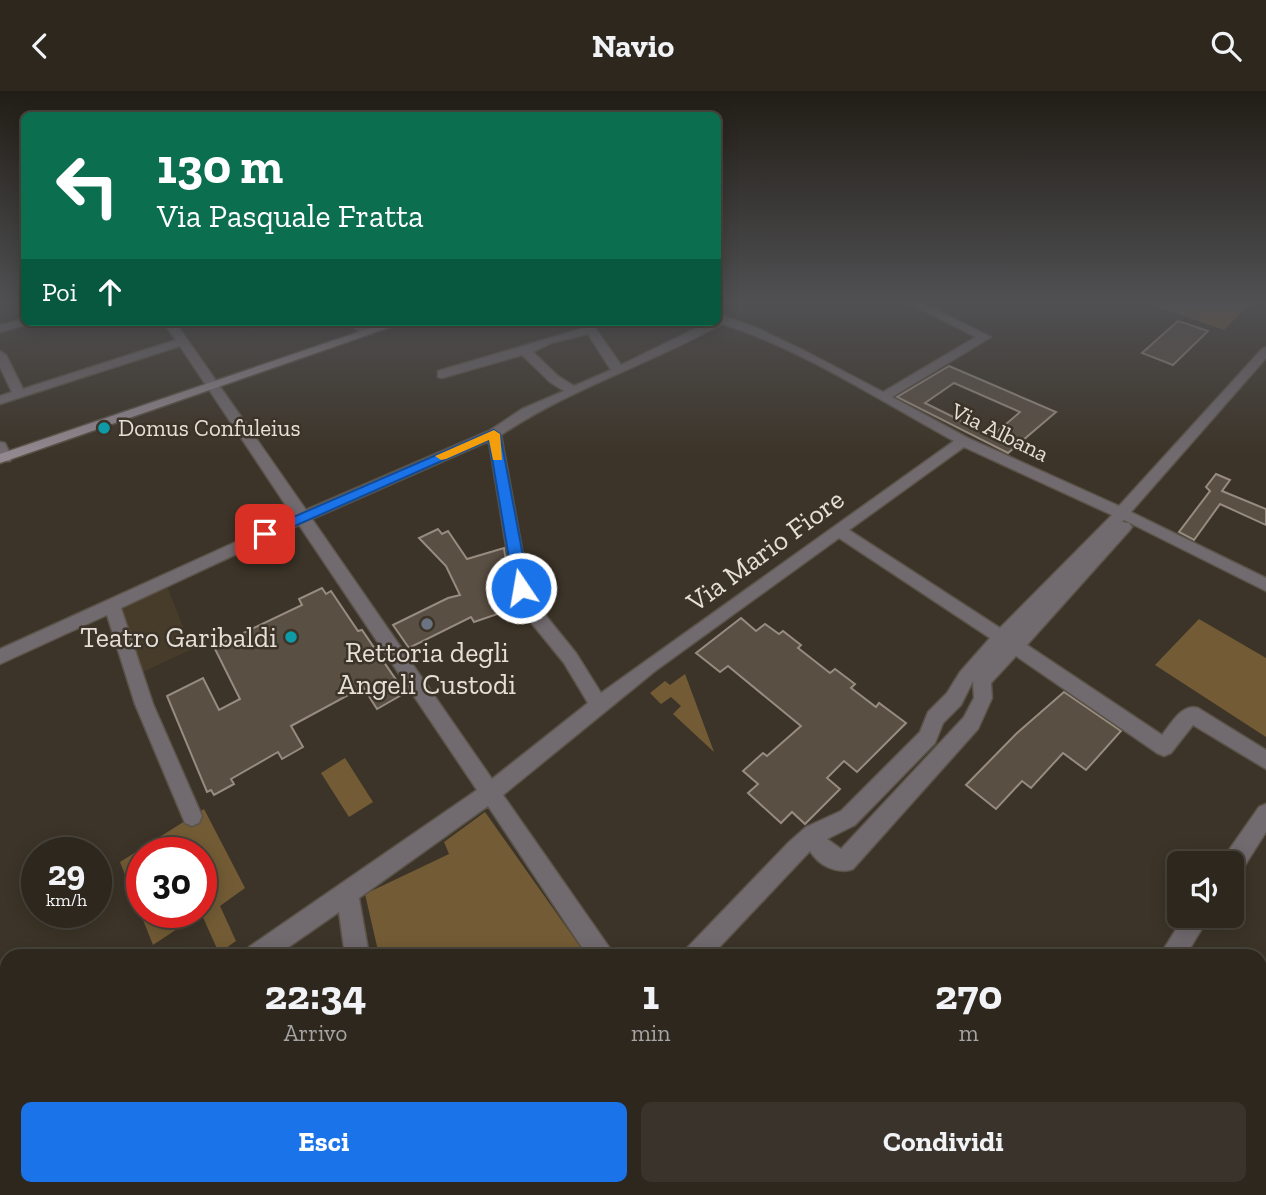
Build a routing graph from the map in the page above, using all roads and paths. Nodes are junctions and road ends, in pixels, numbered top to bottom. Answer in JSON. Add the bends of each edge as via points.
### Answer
{"nodes":[{"id":1,"x":149,"y":353,"type":"edge"},
{"id":2,"x":189,"y":353,"type":"edge"},
{"id":3,"x":308,"y":353,"type":"edge"},
{"id":4,"x":518,"y":353,"type":"edge"},
{"id":5,"x":527,"y":353,"type":"edge"},
{"id":6,"x":606,"y":353,"type":"edge"},
{"id":7,"x":657,"y":353,"type":"edge"},
{"id":8,"x":798,"y":353,"type":"edge"},
{"id":9,"x":959,"y":353,"type":"edge"},
{"id":10,"x":0,"y":355,"type":"edge"},
{"id":11,"x":1265,"y":356,"type":"edge"},
{"id":12,"x":617,"y":369,"type":"junction"},
{"id":13,"x":442,"y":374,"type":"dead end"},
{"id":14,"x":211,"y":385,"type":"junction"},
{"id":15,"x":571,"y":390,"type":"junction"},
{"id":16,"x":19,"y":394,"type":"junction"},
{"id":17,"x":882,"y":398,"type":"junction"},
{"id":18,"x":0,"y":400,"type":"edge"},
{"id":19,"x":494,"y":434,"type":"junction"},
{"id":20,"x":963,"y":441,"type":"junction"},
{"id":21,"x":2,"y":454,"type":"edge"},
{"id":22,"x":1126,"y":516,"type":"junction"},
{"id":23,"x":300,"y":517,"type":"junction"},
{"id":24,"x":838,"y":530,"type":"junction"},
{"id":25,"x":1266,"y":585,"type":"edge"},
{"id":26,"x":112,"y":605,"type":"junction"},
{"id":27,"x":1012,"y":645,"type":"junction"},
{"id":28,"x":0,"y":657,"type":"edge"},
{"id":29,"x":955,"y":696,"type":"junction"},
{"id":30,"x":599,"y":705,"type":"junction"},
{"id":31,"x":979,"y":708,"type":"junction"},
{"id":32,"x":1266,"y":760,"type":"edge"},
{"id":33,"x":490,"y":793,"type":"junction"},
{"id":34,"x":1266,"y":814,"type":"edge"},
{"id":35,"x":192,"y":816,"type":"dead end"},
{"id":36,"x":814,"y":834,"type":"junction"},
{"id":37,"x":1241,"y":851,"type":"edge"},
{"id":38,"x":346,"y":893,"type":"junction"},
{"id":39,"x":1190,"y":928,"type":"edge"},
{"id":40,"x":266,"y":949,"type":"edge"},
{"id":41,"x":355,"y":949,"type":"edge"},
{"id":42,"x":597,"y":949,"type":"edge"},
{"id":43,"x":702,"y":949,"type":"edge"},
{"id":44,"x":1176,"y":949,"type":"edge"}],
"edges":[{"from":1,"to":16,"type":"street"},
{"from":2,"to":14,"type":"street"},
{"from":3,"to":14,"type":"main road"},
{"from":4,"to":13,"type":"street"},
{"from":5,"to":15,"type":"street"},
{"from":6,"to":12,"type":"street"},
{"from":7,"to":12,"type":"street"},
{"from":8,"to":17,"type":"street","name":"Via Albana"},
{"from":9,"to":17,"type":"street"},
{"from":10,"to":16,"type":"street"},
{"from":11,"to":22,"type":"street"},
{"from":12,"to":15,"type":"street"},
{"from":14,"to":21,"type":"main road"},
{"from":14,"to":23,"type":"street"},
{"from":15,"to":19,"type":"street"},
{"from":16,"to":18,"type":"street"},
{"from":17,"to":20,"type":"street","name":"Via Albana"},
{"from":19,"to":23,"type":"street"},
{"from":19,"to":30,"type":"street","via":[[521,588],[531,610],[570,658]]},
{"from":20,"to":22,"type":"street","name":"Via Albana"},
{"from":20,"to":24,"type":"street","name":"Via Mario Fiore"},
{"from":22,"to":25,"type":"street","name":"Via Albana"},
{"from":22,"to":27,"type":"street"},
{"from":23,"to":26,"type":"street"},
{"from":23,"to":33,"type":"street"},
{"from":24,"to":27,"type":"street"},
{"from":24,"to":30,"type":"street","name":"Via Mario Fiore"},
{"from":26,"to":28,"type":"street"},
{"from":26,"to":35,"type":"street","via":[[144,704]]},
{"from":27,"to":29,"type":"street","via":[[967,677]]},
{"from":27,"to":31,"type":"street","via":[[984,678]]},
{"from":27,"to":32,"type":"street","via":[[1164,747],[1191,714]]},
{"from":29,"to":31,"type":"street"},
{"from":29,"to":36,"type":"street","via":[[935,718],[928,737],[848,818]]},
{"from":30,"to":33,"type":"street","name":"Via Mario Fiore"},
{"from":31,"to":36,"type":"street","via":[[965,730],[845,860],[829,858],[818,849]]},
{"from":33,"to":38,"type":"street","name":"Via Mario Fiore"},
{"from":33,"to":42,"type":"street"},
{"from":34,"to":37,"type":"street"},
{"from":36,"to":43,"type":"street"},
{"from":38,"to":40,"type":"street","name":"Via Mario Fiore"},
{"from":38,"to":41,"type":"street"},
{"from":39,"to":44,"type":"street"}]}
